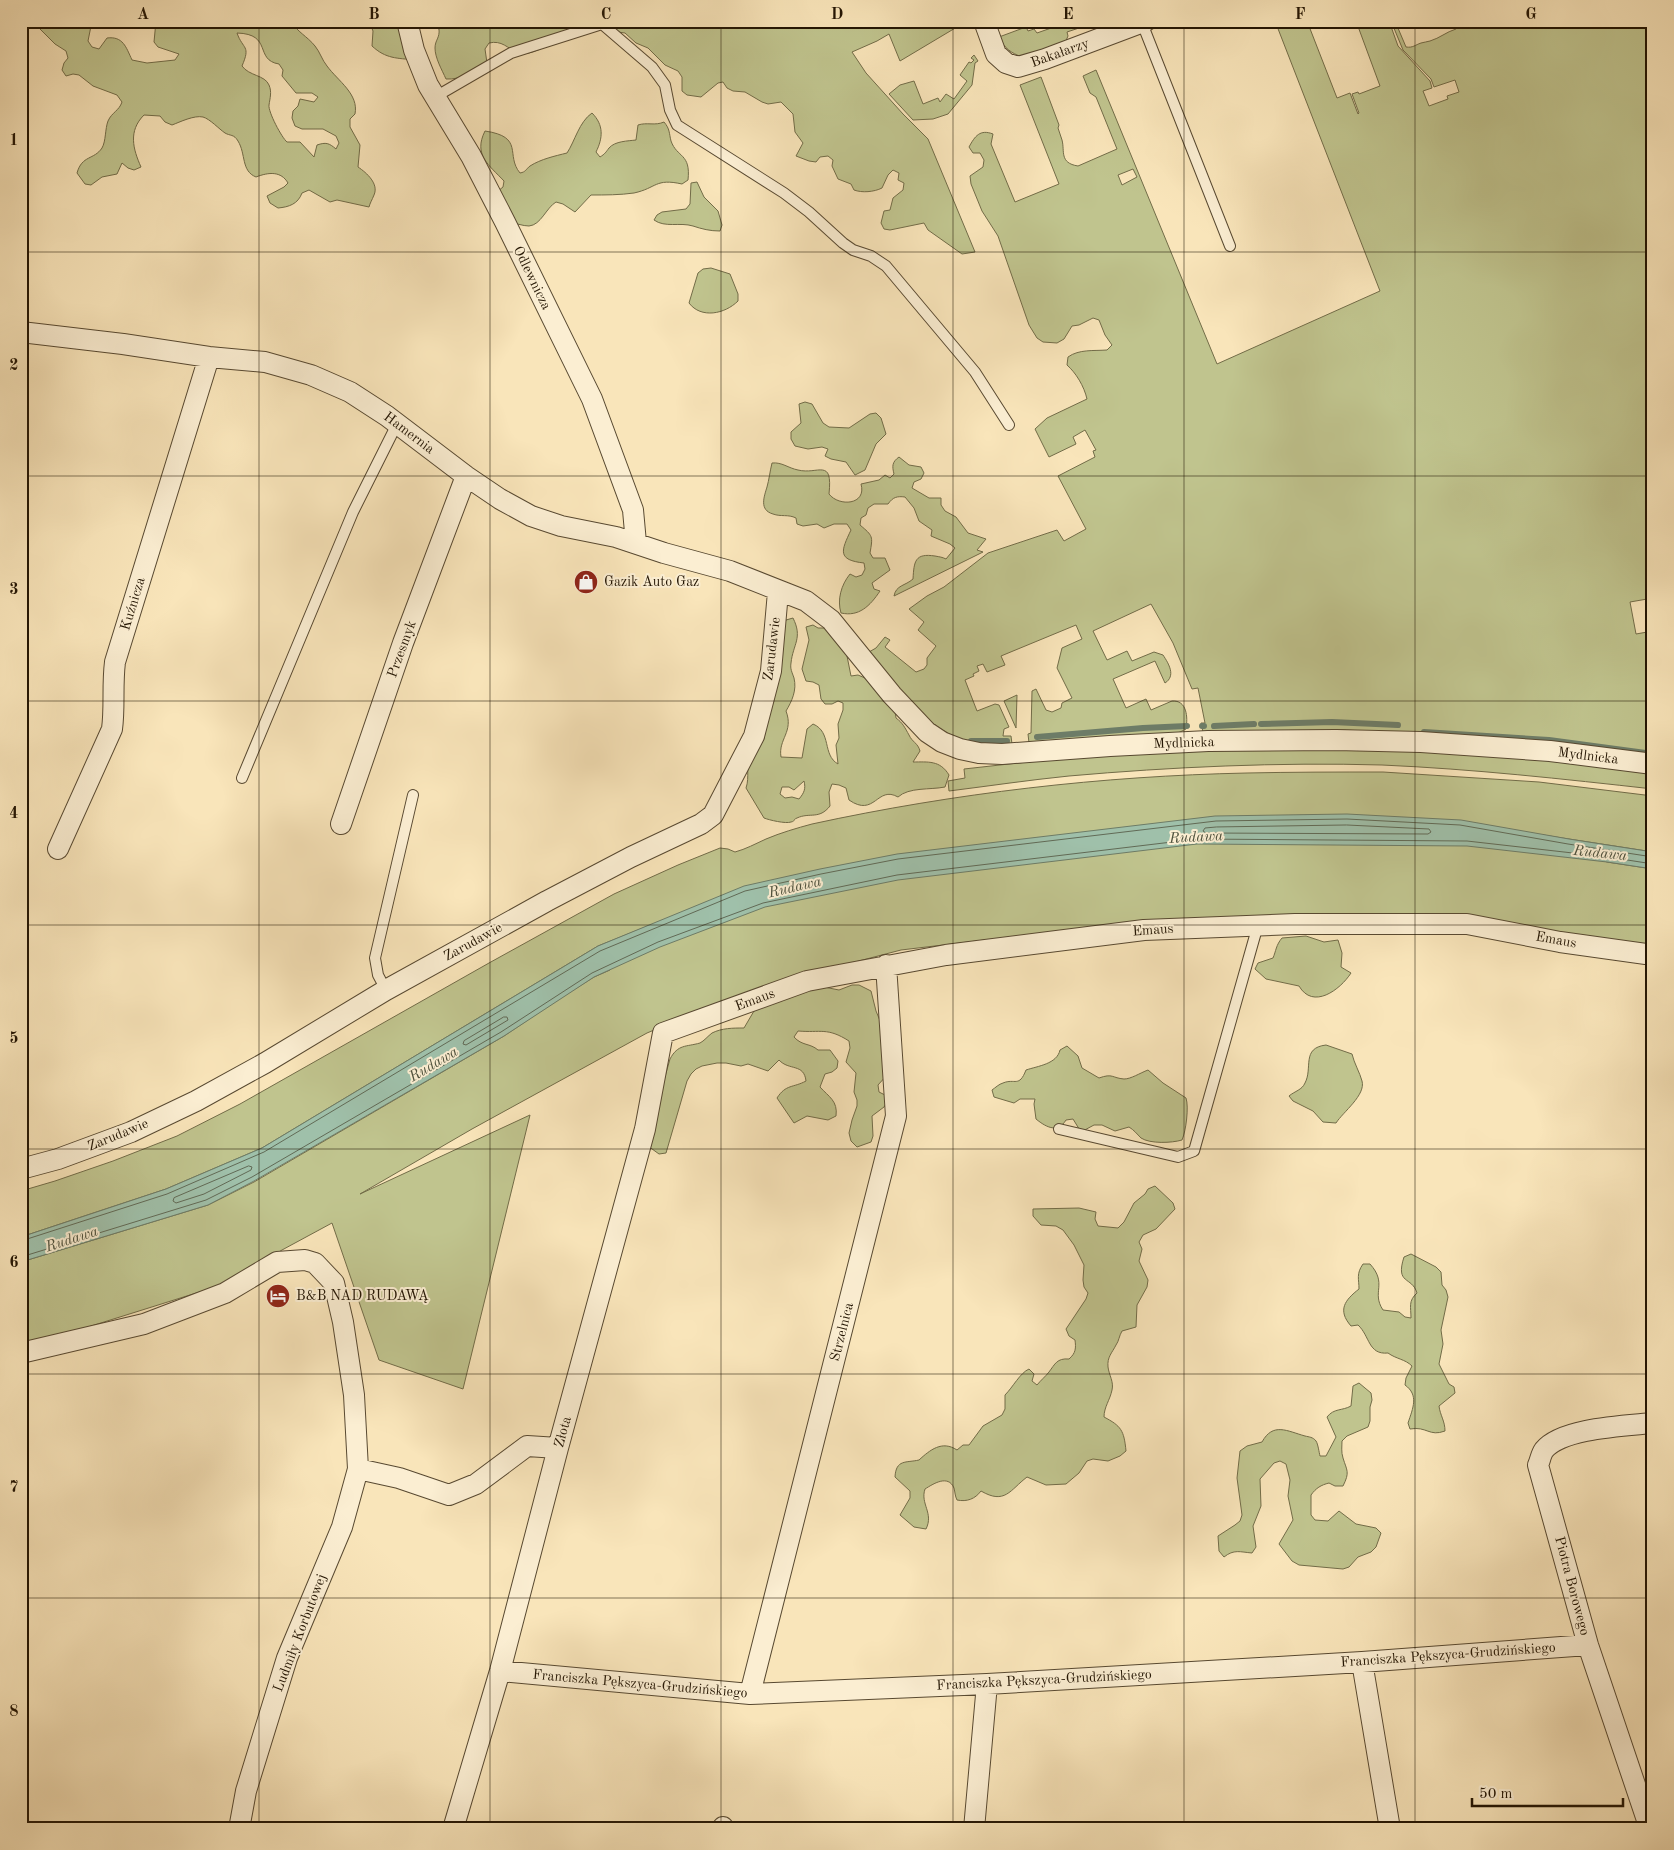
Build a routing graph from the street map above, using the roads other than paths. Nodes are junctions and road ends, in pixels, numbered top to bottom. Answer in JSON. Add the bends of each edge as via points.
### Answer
{"nodes":[{"id":1,"x":407,"y":21,"type":"edge"},
{"id":2,"x":984,"y":21,"type":"edge"},
{"id":3,"x":1144,"y":22,"type":"edge"},
{"id":4,"x":435,"y":97,"type":"junction"},
{"id":5,"x":1230,"y":246,"type":"dead end"},
{"id":6,"x":21,"y":332,"type":"edge"},
{"id":7,"x":209,"y":357,"type":"junction"},
{"id":8,"x":397,"y":424,"type":"junction"},
{"id":9,"x":1009,"y":425,"type":"dead end"},
{"id":10,"x":466,"y":476,"type":"junction"},
{"id":11,"x":636,"y":543,"type":"junction"},
{"id":12,"x":778,"y":592,"type":"junction"},
{"id":13,"x":1653,"y":764,"type":"edge"},
{"id":14,"x":242,"y":778,"type":"dead end"},
{"id":15,"x":413,"y":794,"type":"dead end"},
{"id":16,"x":341,"y":824,"type":"dead end"},
{"id":17,"x":58,"y":849,"type":"dead end"},
{"id":18,"x":1258,"y":925,"type":"junction"},
{"id":19,"x":1653,"y":955,"type":"edge"},
{"id":20,"x":886,"y":965,"type":"junction"},
{"id":21,"x":386,"y":990,"type":"junction"},
{"id":22,"x":663,"y":1033,"type":"joint"},
{"id":23,"x":1059,"y":1129,"type":"dead end"},
{"id":24,"x":21,"y":1169,"type":"edge"},
{"id":25,"x":21,"y":1353,"type":"edge"},
{"id":26,"x":1653,"y":1423,"type":"edge"},
{"id":27,"x":558,"y":1448,"type":"junction"},
{"id":28,"x":358,"y":1469,"type":"junction"},
{"id":29,"x":1588,"y":1645,"type":"junction"},
{"id":30,"x":1362,"y":1662,"type":"junction"},
{"id":31,"x":500,"y":1671,"type":"junction"},
{"id":32,"x":987,"y":1684,"type":"junction"},
{"id":33,"x":750,"y":1694,"type":"junction"},
{"id":34,"x":239,"y":1829,"type":"edge"},
{"id":35,"x":453,"y":1829,"type":"edge"},
{"id":36,"x":974,"y":1829,"type":"edge"},
{"id":37,"x":1390,"y":1829,"type":"edge"},
{"id":38,"x":1650,"y":1829,"type":"edge"}],
"edges":[{"from":1,"to":4,"type":"street","name":"Odlewnicza","via":[[414,50]]},
{"from":2,"to":3,"type":"street","name":"Bakałarzy","via":[[996,54],[1006,63],[1018,67]]},
{"from":3,"to":5,"type":"lane"},
{"from":4,"to":9,"type":"lane","via":[[511,53],[602,24],[652,67],[665,85],[670,110],[678,125],[784,193],[853,250],[886,266],[975,372]]},
{"from":4,"to":11,"type":"street","name":"Odlewnicza","via":[[471,156],[592,400],[633,510]]},
{"from":6,"to":7,"type":"street","name":"Hamernia"},
{"from":7,"to":8,"type":"street","name":"Hamernia","via":[[265,362],[311,375],[350,392]]},
{"from":7,"to":17,"type":"street","name":"Kuźnicza","via":[[115,662],[112,729]]},
{"from":8,"to":10,"type":"street","name":"Hamernia"},
{"from":8,"to":14,"type":"lane","via":[[353,512]]},
{"from":10,"to":11,"type":"street","name":"Hamernia","via":[[531,516]]},
{"from":10,"to":16,"type":"street","name":"Przesmyk","via":[[403,643]]},
{"from":11,"to":12,"type":"street","name":"Hamernia","via":[[730,571]]},
{"from":12,"to":13,"type":"street","name":"Mydlnicka","via":[[806,602],[831,620],[927,732],[951,745],[979,753],[1208,741],[1336,740],[1550,751]]},
{"from":12,"to":21,"type":"street","name":"Zarudawie","via":[[771,671],[754,736],[713,815],[547,901]]},
{"from":15,"to":21,"type":"lane","via":[[375,958],[378,975]]},
{"from":18,"to":19,"type":"street","name":"Emaus","via":[[1467,924]]},
{"from":18,"to":20,"type":"street","name":"Emaus","via":[[1144,930]]},
{"from":18,"to":23,"type":"lane","via":[[1194,1151],[1178,1157]]},
{"from":20,"to":22,"type":"street","name":"Emaus","via":[[807,981]]},
{"from":20,"to":33,"type":"street","name":"Strzelnica","via":[[896,1116]]},
{"from":21,"to":24,"type":"street","name":"Zarudawie","via":[[196,1101],[131,1132]]},
{"from":22,"to":27,"type":"street","name":"Złota","via":[[645,1128]]},
{"from":25,"to":28,"type":"street","name":"Ludmiły Korbutowej","via":[[144,1324],[225,1292],[277,1262],[304,1260],[315,1263],[334,1283],[343,1322],[354,1395]]},
{"from":26,"to":29,"type":"street","name":"Piotra Borowego","via":[[1589,1430],[1558,1439],[1543,1451],[1538,1465]]},
{"from":27,"to":28,"type":"street","via":[[527,1446],[476,1484],[449,1495],[399,1478]]},
{"from":27,"to":31,"type":"street","name":"Złota"},
{"from":28,"to":34,"type":"street","name":"Ludmiły Korbutowej","via":[[342,1527],[287,1658],[246,1790]]},
{"from":29,"to":30,"type":"street","name":"Franciszka Pększyca-Grudzińskiego"},
{"from":29,"to":38,"type":"street","name":"Piotra Borowego"},
{"from":30,"to":32,"type":"street","name":"Franciszka Pększyca-Grudzińskiego"},
{"from":30,"to":37,"type":"street"},
{"from":31,"to":33,"type":"street","name":"Franciszka Pększyca-Grudzińskiego"},
{"from":31,"to":35,"type":"street","name":"Złota"},
{"from":32,"to":33,"type":"street","name":"Franciszka Pększyca-Grudzińskiego"},
{"from":32,"to":36,"type":"street"}]}
